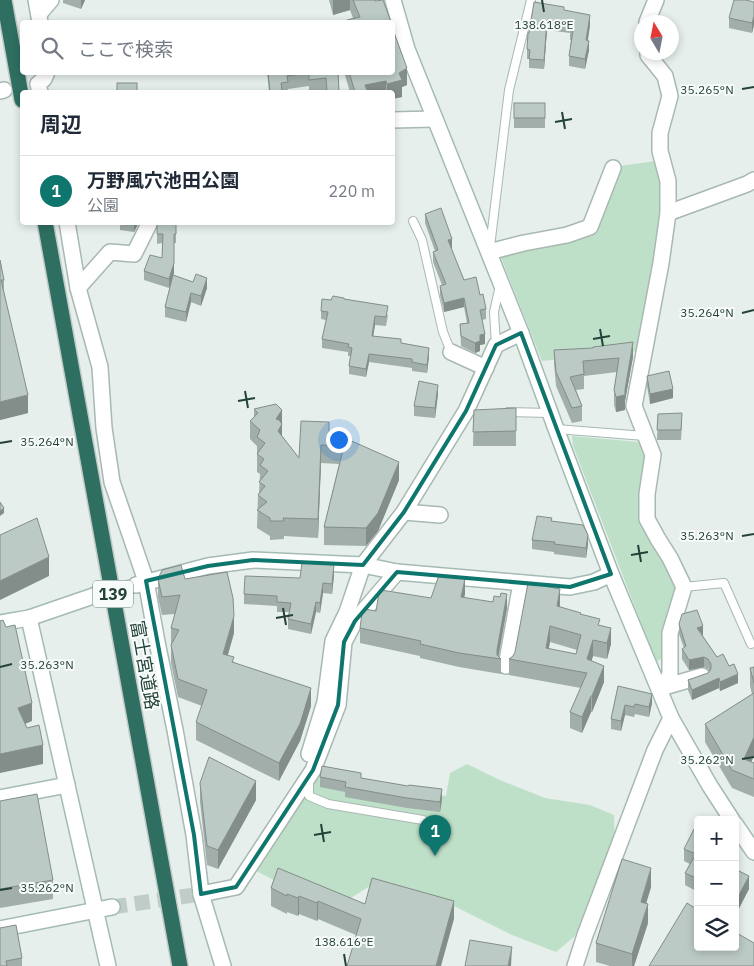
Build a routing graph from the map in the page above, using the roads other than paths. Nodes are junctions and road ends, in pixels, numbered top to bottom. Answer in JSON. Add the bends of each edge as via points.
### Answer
{"nodes":[{"id":1,"x":4,"y":0,"type":"edge"},
{"id":2,"x":51,"y":0,"type":"edge"},
{"id":3,"x":393,"y":0,"type":"edge"},
{"id":4,"x":531,"y":0,"type":"edge"},
{"id":5,"x":656,"y":0,"type":"edge"},
{"id":6,"x":38,"y":12,"type":"edge"},
{"id":7,"x":650,"y":15,"type":"edge"},
{"id":8,"x":652,"y":60,"type":"edge"},
{"id":9,"x":46,"y":75,"type":"edge"},
{"id":10,"x":20,"y":90,"type":"edge"},
{"id":11,"x":40,"y":90,"type":"edge"},
{"id":12,"x":435,"y":119,"type":"junction"},
{"id":13,"x":395,"y":120,"type":"edge"},
{"id":14,"x":613,"y":168,"type":"dead end"},
{"id":15,"x":754,"y":180,"type":"edge"},
{"id":16,"x":668,"y":213,"type":"junction"},
{"id":17,"x":413,"y":221,"type":"dead end"},
{"id":18,"x":46,"y":225,"type":"edge"},
{"id":19,"x":68,"y":225,"type":"edge"},
{"id":20,"x":148,"y":225,"type":"edge"},
{"id":21,"x":489,"y":252,"type":"junction"},
{"id":22,"x":501,"y":281,"type":"junction"},
{"id":23,"x":78,"y":288,"type":"junction"},
{"id":24,"x":521,"y":333,"type":"junction"},
{"id":25,"x":496,"y":345,"type":"junction"},
{"id":26,"x":451,"y":352,"type":"joint"},
{"id":27,"x":486,"y":368,"type":"junction"},
{"id":28,"x":503,"y":412,"type":"edge"},
{"id":29,"x":550,"y":413,"type":"junction"},
{"id":30,"x":556,"y":429,"type":"junction"},
{"id":31,"x":645,"y":436,"type":"junction"},
{"id":32,"x":404,"y":512,"type":"junction"},
{"id":33,"x":440,"y":515,"type":"dead end"},
{"id":34,"x":363,"y":565,"type":"junction"},
{"id":35,"x":397,"y":572,"type":"junction"},
{"id":36,"x":611,"y":574,"type":"junction"},
{"id":37,"x":141,"y":583,"type":"junction"},
{"id":38,"x":521,"y":583,"type":"junction"},
{"id":39,"x":684,"y":587,"type":"junction"},
{"id":40,"x":98,"y":594,"type":"tunnel mouth"},
{"id":41,"x":29,"y":618,"type":"junction"},
{"id":42,"x":0,"y":623,"type":"edge"},
{"id":43,"x":751,"y":644,"type":"dead end"},
{"id":44,"x":506,"y":666,"type":"dead end"},
{"id":45,"x":702,"y":676,"type":"edge"},
{"id":46,"x":663,"y":690,"type":"junction"},
{"id":47,"x":671,"y":718,"type":"junction"},
{"id":48,"x":310,"y":775,"type":"junction"},
{"id":49,"x":67,"y":785,"type":"junction"},
{"id":50,"x":299,"y":792,"type":"junction"},
{"id":51,"x":0,"y":798,"type":"edge"},
{"id":52,"x":729,"y":816,"type":"edge"},
{"id":53,"x":422,"y":820,"type":"dead end"},
{"id":54,"x":739,"y":830,"type":"edge"},
{"id":55,"x":754,"y":852,"type":"edge"},
{"id":56,"x":201,"y":894,"type":"junction"},
{"id":57,"x":112,"y":907,"type":"tunnel mouth"},
{"id":58,"x":95,"y":910,"type":"junction"},
{"id":59,"x":0,"y":929,"type":"edge"},
{"id":60,"x":108,"y":966,"type":"edge"},
{"id":61,"x":180,"y":966,"type":"edge"},
{"id":62,"x":223,"y":966,"type":"edge"},
{"id":63,"x":575,"y":966,"type":"edge"}],
"edges":[{"from":1,"to":10,"type":"highway"},
{"from":2,"to":6,"type":"street"},
{"from":3,"to":12,"type":"street","via":[[407,49]]},
{"from":4,"to":21,"type":"lane","via":[[510,90]]},
{"from":5,"to":7,"type":"street"},
{"from":8,"to":16,"type":"street","via":[[665,76],[670,96],[660,133],[660,152],[668,181]]},
{"from":9,"to":11,"type":"street","via":[[38,84]]},
{"from":12,"to":13,"type":"street"},
{"from":12,"to":21,"type":"street"},
{"from":14,"to":21,"type":"street","via":[[590,227]]},
{"from":15,"to":16,"type":"street"},
{"from":16,"to":31,"type":"street","via":[[634,406]]},
{"from":17,"to":26,"type":"lane","via":[[422,240],[443,332]]},
{"from":18,"to":61,"type":"highway","name":"富士宮道路","number":"139"},
{"from":19,"to":23,"type":"street"},
{"from":20,"to":23,"type":"street","via":[[134,254],[110,252]]},
{"from":21,"to":22,"type":"street"},
{"from":22,"to":24,"type":"street"},
{"from":22,"to":25,"type":"lane","via":[[494,312]]},
{"from":23,"to":37,"type":"street","via":[[100,367],[112,482]]},
{"from":24,"to":25,"type":"street"},
{"from":24,"to":29,"type":"street"},
{"from":25,"to":27,"type":"street"},
{"from":26,"to":27,"type":"street"},
{"from":27,"to":32,"type":"street","via":[[470,412]]},
{"from":28,"to":29,"type":"lane"},
{"from":29,"to":30,"type":"street"},
{"from":30,"to":31,"type":"lane"},
{"from":30,"to":36,"type":"street"},
{"from":31,"to":39,"type":"street","via":[[653,455],[647,519]]},
{"from":32,"to":33,"type":"street"},
{"from":32,"to":34,"type":"street"},
{"from":34,"to":35,"type":"street"},
{"from":34,"to":37,"type":"street","via":[[252,560],[208,566]]},
{"from":34,"to":50,"type":"street","via":[[333,641],[325,702]]},
{"from":35,"to":38,"type":"street"},
{"from":35,"to":48,"type":"street","via":[[355,621],[344,642],[338,705]]},
{"from":36,"to":38,"type":"street","via":[[570,587]]},
{"from":36,"to":46,"type":"street"},
{"from":37,"to":56,"type":"street","via":[[175,730]]},
{"from":38,"to":44,"type":"street"},
{"from":39,"to":43,"type":"lane","via":[[724,583]]},
{"from":39,"to":46,"type":"street","via":[[670,632],[670,674]]},
{"from":40,"to":41,"type":"street"},
{"from":41,"to":42,"type":"street"},
{"from":41,"to":49,"type":"street"},
{"from":45,"to":46,"type":"street"},
{"from":46,"to":47,"type":"street"},
{"from":47,"to":52,"type":"street"},
{"from":47,"to":63,"type":"street","via":[[655,750]]},
{"from":48,"to":50,"type":"street"},
{"from":48,"to":53,"type":"lane","via":[[309,796],[328,804]]},
{"from":49,"to":51,"type":"street"},
{"from":49,"to":58,"type":"street"},
{"from":50,"to":56,"type":"street","via":[[236,887]]},
{"from":54,"to":55,"type":"street"},
{"from":56,"to":62,"type":"street"},
{"from":57,"to":58,"type":"street"},
{"from":58,"to":59,"type":"street"},
{"from":58,"to":60,"type":"street"}]}
